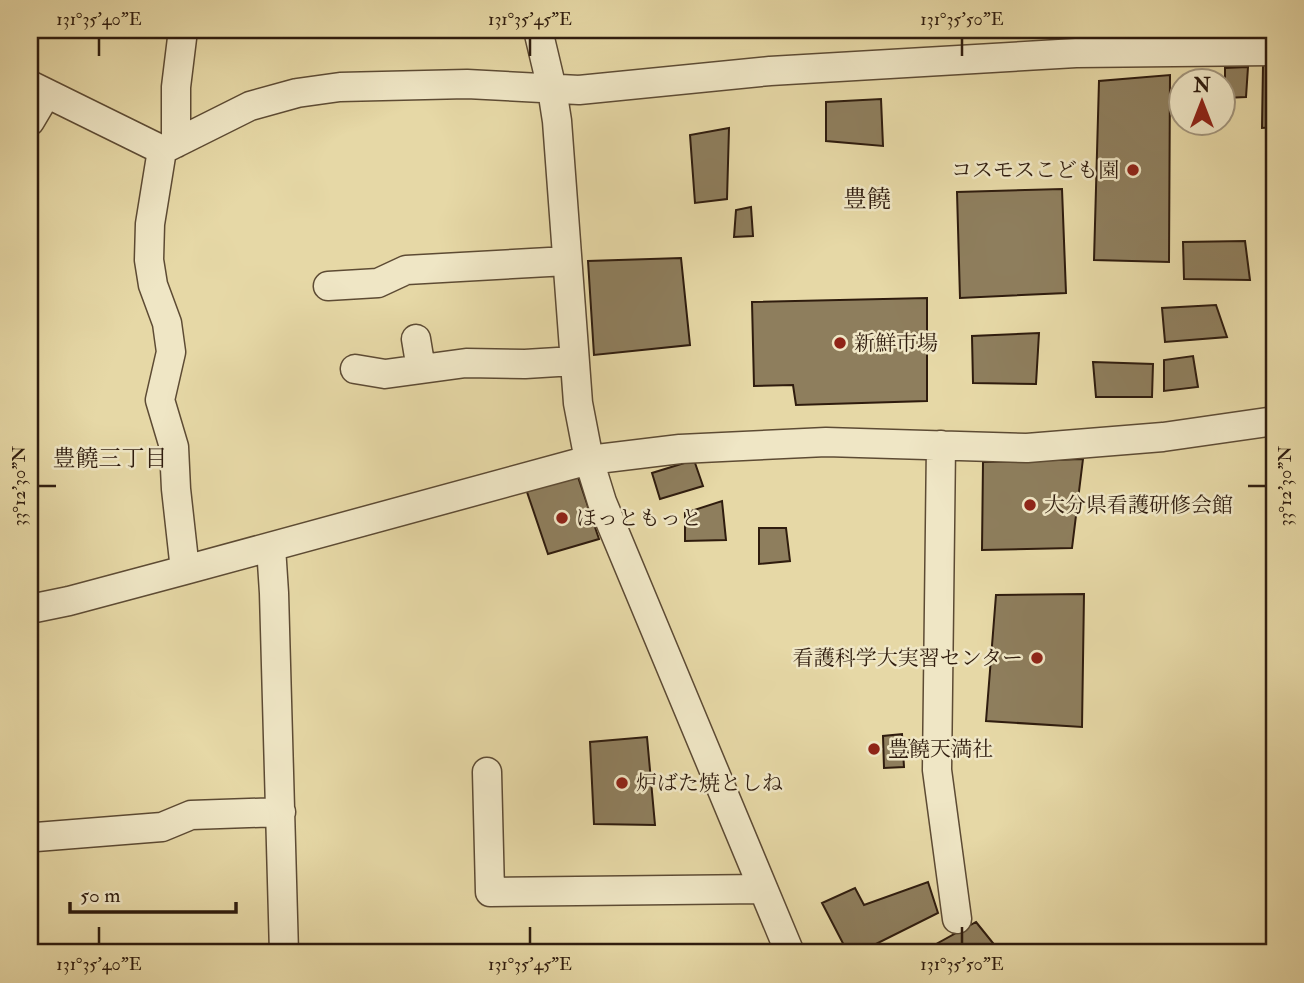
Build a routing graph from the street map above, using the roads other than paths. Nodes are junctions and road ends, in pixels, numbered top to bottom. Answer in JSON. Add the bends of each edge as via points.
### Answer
{"nodes":[{"id":1,"x":183,"y":30,"type":"edge"},
{"id":2,"x":538,"y":30,"type":"edge"},
{"id":3,"x":1274,"y":51,"type":"edge"},
{"id":4,"x":552,"y":89,"type":"junction"},
{"id":5,"x":38,"y":90,"type":"edge"},
{"id":6,"x":30,"y":121,"type":"edge"},
{"id":7,"x":169,"y":146,"type":"junction"},
{"id":8,"x":567,"y":261,"type":"junction"},
{"id":9,"x":328,"y":286,"type":"dead end"},
{"id":10,"x":416,"y":339,"type":"dead end"},
{"id":11,"x":575,"y":361,"type":"junction"},
{"id":12,"x":355,"y":369,"type":"dead end"},
{"id":13,"x":421,"y":369,"type":"junction"},
{"id":14,"x":1274,"y":421,"type":"edge"},
{"id":15,"x":941,"y":445,"type":"junction"},
{"id":16,"x":589,"y":460,"type":"junction"},
{"id":17,"x":271,"y":547,"type":"junction"},
{"id":18,"x":185,"y":570,"type":"junction"},
{"id":19,"x":30,"y":609,"type":"edge"},
{"id":20,"x":486,"y":772,"type":"dead end"},
{"id":21,"x":281,"y":813,"type":"junction"},
{"id":22,"x":36,"y":837,"type":"dead end"},
{"id":23,"x":763,"y":889,"type":"junction"},
{"id":24,"x":957,"y":919,"type":"dead end"},
{"id":25,"x":284,"y":953,"type":"edge"},
{"id":26,"x":790,"y":953,"type":"edge"}],
"edges":[{"from":1,"to":7,"type":"street"},
{"from":2,"to":4,"type":"street"},
{"from":3,"to":4,"type":"street","via":[[1076,53]]},
{"from":4,"to":7,"type":"street","via":[[467,84],[317,89],[250,106]]},
{"from":4,"to":8,"type":"street"},
{"from":5,"to":6,"type":"street"},
{"from":5,"to":7,"type":"street"},
{"from":7,"to":18,"type":"street","via":[[150,224],[149,260],[171,352],[160,400],[174,447]]},
{"from":8,"to":9,"type":"street","via":[[406,270],[378,283]]},
{"from":8,"to":11,"type":"street"},
{"from":10,"to":13,"type":"street"},
{"from":11,"to":13,"type":"street","via":[[466,363]]},
{"from":11,"to":16,"type":"street"},
{"from":12,"to":13,"type":"street","via":[[385,374]]},
{"from":14,"to":15,"type":"street","via":[[1074,445]]},
{"from":15,"to":16,"type":"street","via":[[733,445]]},
{"from":15,"to":24,"type":"street","via":[[937,770]]},
{"from":16,"to":17,"type":"street"},
{"from":16,"to":23,"type":"street","via":[[601,502]]},
{"from":17,"to":18,"type":"street"},
{"from":17,"to":21,"type":"street"},
{"from":18,"to":19,"type":"street"},
{"from":20,"to":23,"type":"street","via":[[490,892]]},
{"from":21,"to":22,"type":"street","via":[[191,815],[162,827]]},
{"from":21,"to":25,"type":"street"},
{"from":23,"to":26,"type":"street"}]}
